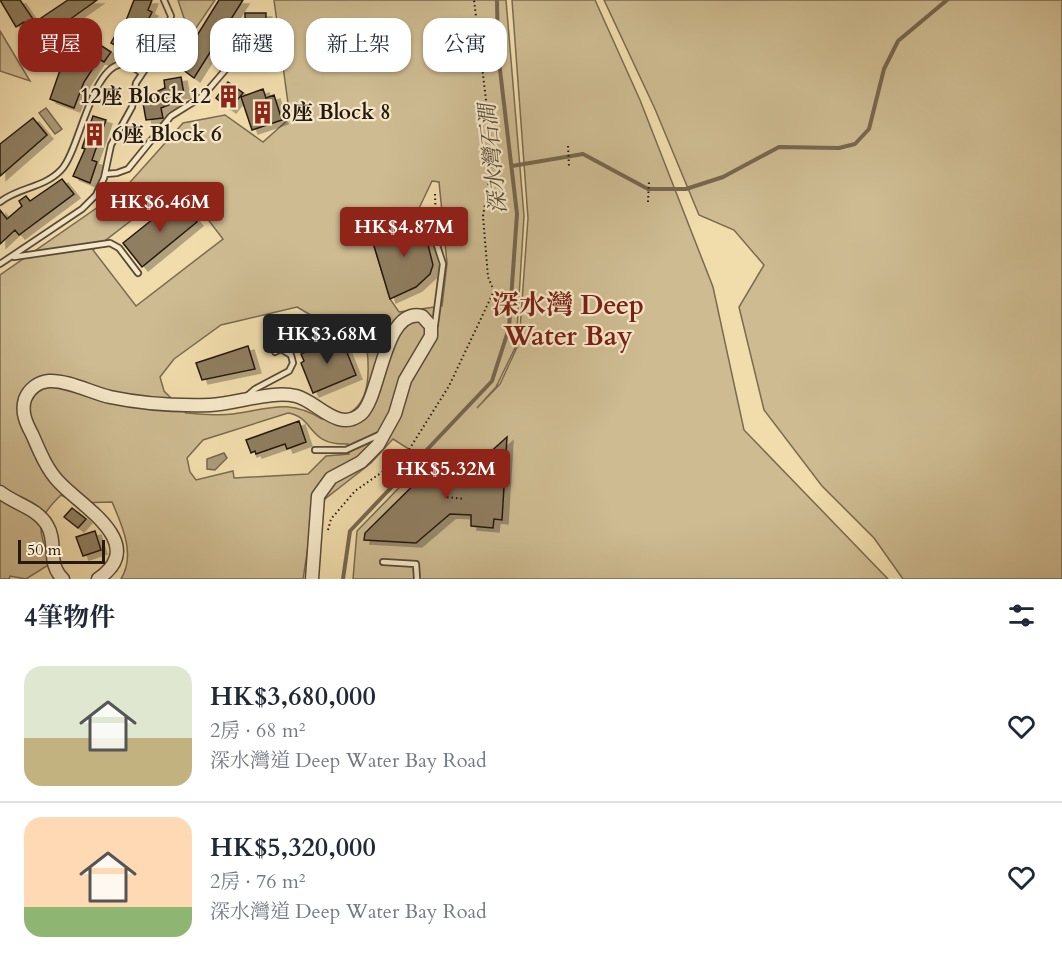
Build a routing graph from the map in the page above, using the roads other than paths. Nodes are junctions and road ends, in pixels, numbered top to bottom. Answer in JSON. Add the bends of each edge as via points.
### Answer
{"nodes":[{"id":1,"x":164,"y":0,"type":"edge"},
{"id":2,"x":224,"y":72,"type":"edge"},
{"id":3,"x":142,"y":73,"type":"junction"},
{"id":4,"x":106,"y":174,"type":"junction"},
{"id":5,"x":0,"y":202,"type":"edge"},
{"id":6,"x":433,"y":233,"type":"dead end"},
{"id":7,"x":12,"y":258,"type":"junction"},
{"id":8,"x":0,"y":264,"type":"edge"},
{"id":9,"x":138,"y":273,"type":"dead end"},
{"id":10,"x":431,"y":330,"type":"junction"},
{"id":11,"x":275,"y":352,"type":"dead end"},
{"id":12,"x":243,"y":402,"type":"junction"},
{"id":13,"x":386,"y":433,"type":"junction"},
{"id":14,"x":315,"y":450,"type":"dead end"},
{"id":15,"x":0,"y":492,"type":"edge"},
{"id":16,"x":383,"y":562,"type":"dead end"},
{"id":17,"x":63,"y":579,"type":"edge"},
{"id":18,"x":99,"y":579,"type":"edge"},
{"id":19,"x":312,"y":579,"type":"edge"},
{"id":20,"x":417,"y":579,"type":"edge"}],
"edges":[{"from":1,"to":3,"type":"lane","via":[[171,15],[170,29]]},
{"from":2,"to":4,"type":"lane","via":[[203,96],[171,116],[128,169]]},
{"from":3,"to":4,"type":"lane","via":[[128,116],[111,145]]},
{"from":3,"to":5,"type":"lane","via":[[129,65],[116,66],[92,96],[75,148],[63,169]]},
{"from":4,"to":7,"type":"lane","via":[[89,202]]},
{"from":6,"to":10,"type":"lane","via":[[442,269],[435,325]]},
{"from":7,"to":8,"type":"lane"},
{"from":7,"to":9,"type":"lane","via":[[110,243],[119,248]]},
{"from":10,"to":12,"type":"street","via":[[426,319],[417,315],[399,327],[385,351],[369,401],[362,413],[352,418],[334,418],[304,398],[288,394]]},
{"from":10,"to":13,"type":"street","via":[[405,380]]},
{"from":11,"to":12,"type":"lane","via":[[288,352],[292,368],[255,389]]},
{"from":12,"to":18,"type":"street","via":[[190,406],[146,403],[53,381],[40,383],[29,392],[24,415],[50,471],[107,525],[115,539],[112,563]]},
{"from":13,"to":14,"type":"lane","via":[[346,450]]},
{"from":13,"to":19,"type":"street","via":[[368,456],[338,473],[322,490],[316,503]]},
{"from":15,"to":17,"type":"street","via":[[45,522],[51,536],[53,564]]},
{"from":16,"to":20,"type":"lane","via":[[416,564]]}]}
